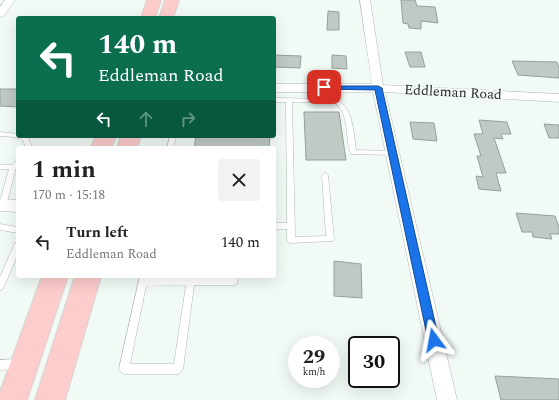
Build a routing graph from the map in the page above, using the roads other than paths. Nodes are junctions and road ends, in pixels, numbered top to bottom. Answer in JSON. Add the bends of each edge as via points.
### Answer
{"nodes":[{"id":1,"x":10,"y":0,"type":"edge"},
{"id":2,"x":154,"y":0,"type":"edge"},
{"id":3,"x":172,"y":0,"type":"edge"},
{"id":4,"x":365,"y":0,"type":"edge"},
{"id":5,"x":0,"y":14,"type":"edge"},
{"id":6,"x":149,"y":16,"type":"edge"},
{"id":7,"x":167,"y":16,"type":"edge"},
{"id":8,"x":276,"y":88,"type":"edge"},
{"id":9,"x":378,"y":88,"type":"junction"},
{"id":10,"x":559,"y":98,"type":"edge"},
{"id":11,"x":276,"y":100,"type":"edge"},
{"id":12,"x":289,"y":100,"type":"junction"},
{"id":13,"x":0,"y":134,"type":"edge"},
{"id":14,"x":16,"y":136,"type":"edge"},
{"id":15,"x":23,"y":138,"type":"edge"},
{"id":16,"x":28,"y":146,"type":"edge"},
{"id":17,"x":392,"y":153,"type":"junction"},
{"id":18,"x":15,"y":165,"type":"edge"},
{"id":19,"x":0,"y":167,"type":"edge"},
{"id":20,"x":325,"y":174,"type":"dead end"},
{"id":21,"x":1,"y":205,"type":"edge"},
{"id":22,"x":16,"y":206,"type":"edge"},
{"id":23,"x":276,"y":226,"type":"edge"},
{"id":24,"x":291,"y":226,"type":"junction"},
{"id":25,"x":0,"y":227,"type":"edge"},
{"id":26,"x":16,"y":230,"type":"edge"},
{"id":27,"x":16,"y":250,"type":"edge"},
{"id":28,"x":54,"y":278,"type":"edge"},
{"id":29,"x":87,"y":278,"type":"edge"},
{"id":30,"x":234,"y":278,"type":"edge"},
{"id":31,"x":143,"y":279,"type":"edge"},
{"id":32,"x":190,"y":281,"type":"junction"},
{"id":33,"x":0,"y":286,"type":"edge"},
{"id":34,"x":12,"y":364,"type":"edge"},
{"id":35,"x":12,"y":400,"type":"edge"},
{"id":36,"x":50,"y":400,"type":"edge"},
{"id":37,"x":448,"y":400,"type":"edge"}],
"edges":[{"from":1,"to":5,"type":"street"},
{"from":2,"to":6,"type":"main road"},
{"from":3,"to":7,"type":"main road"},
{"from":4,"to":9,"type":"street"},
{"from":8,"to":9,"type":"street","name":"Eddleman Road"},
{"from":9,"to":10,"type":"street","name":"Eddleman Road"},
{"from":9,"to":17,"type":"street"},
{"from":11,"to":12,"type":"lane"},
{"from":12,"to":17,"type":"lane","via":[[335,100],[341,103],[347,112],[352,152]]},
{"from":12,"to":24,"type":"lane"},
{"from":13,"to":14,"type":"lane"},
{"from":15,"to":16,"type":"lane"},
{"from":17,"to":37,"type":"street"},
{"from":18,"to":19,"type":"lane"},
{"from":18,"to":21,"type":"lane"},
{"from":20,"to":24,"type":"lane","via":[[330,239],[291,240]]},
{"from":21,"to":22,"type":"street"},
{"from":23,"to":24,"type":"lane"},
{"from":25,"to":26,"type":"lane"},
{"from":27,"to":33,"type":"lane"},
{"from":28,"to":34,"type":"main road"},
{"from":29,"to":36,"type":"main road"},
{"from":30,"to":32,"type":"lane","via":[[234,281]]},
{"from":31,"to":32,"type":"lane"},
{"from":31,"to":32,"type":"lane","via":[[124,369],[178,369]]},
{"from":34,"to":35,"type":"main road"}]}
